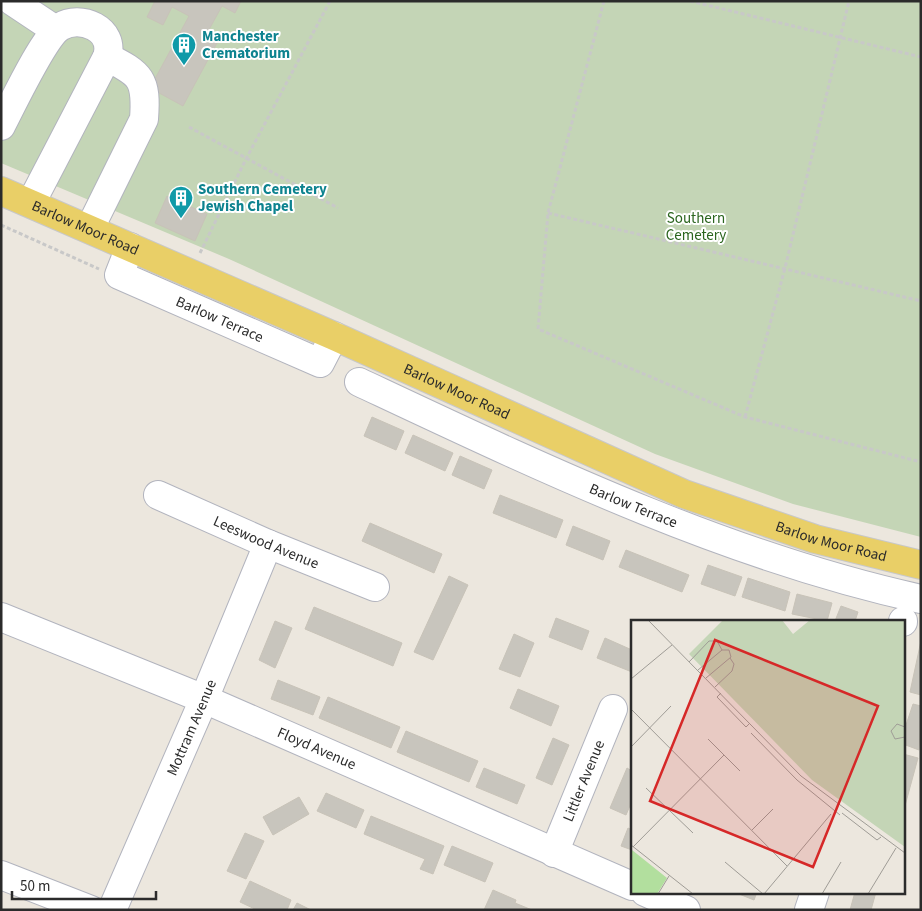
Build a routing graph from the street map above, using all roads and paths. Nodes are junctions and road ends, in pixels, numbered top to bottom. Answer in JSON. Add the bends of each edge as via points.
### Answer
{"nodes":[{"id":1,"x":12,"y":1,"type":"edge"},
{"id":2,"x":330,"y":1,"type":"edge"},
{"id":3,"x":604,"y":1,"type":"edge"},
{"id":4,"x":690,"y":1,"type":"edge"},
{"id":5,"x":849,"y":1,"type":"edge"},
{"id":6,"x":52,"y":33,"type":"junction"},
{"id":7,"x":840,"y":38,"type":"junction"},
{"id":8,"x":107,"y":57,"type":"junction"},
{"id":9,"x":921,"y":57,"type":"edge"},
{"id":10,"x":1,"y":126,"type":"edge"},
{"id":11,"x":189,"y":127,"type":"dead end"},
{"id":12,"x":246,"y":159,"type":"junction"},
{"id":13,"x":1,"y":191,"type":"edge"},
{"id":14,"x":31,"y":203,"type":"junction"},
{"id":15,"x":338,"y":208,"type":"dead end"},
{"id":16,"x":548,"y":214,"type":"junction"},
{"id":17,"x":1,"y":225,"type":"edge"},
{"id":18,"x":90,"y":228,"type":"junction"},
{"id":19,"x":130,"y":247,"type":"junction"},
{"id":20,"x":785,"y":268,"type":"junction"},
{"id":21,"x":190,"y":274,"type":"junction"},
{"id":22,"x":119,"y":275,"type":"junction"},
{"id":23,"x":921,"y":300,"type":"edge"},
{"id":24,"x":334,"y":336,"type":"junction"},
{"id":25,"x":359,"y":382,"type":"dead end"},
{"id":26,"x":745,"y":417,"type":"junction"},
{"id":27,"x":921,"y":462,"type":"edge"},
{"id":28,"x":158,"y":495,"type":"dead end"},
{"id":29,"x":268,"y":544,"type":"junction"},
{"id":30,"x":921,"y":565,"type":"edge"},
{"id":31,"x":375,"y":586,"type":"dead end"},
{"id":32,"x":921,"y":599,"type":"edge"},
{"id":33,"x":1,"y":616,"type":"edge"},
{"id":34,"x":204,"y":699,"type":"junction"},
{"id":35,"x":613,"y":709,"type":"dead end"},
{"id":36,"x":554,"y":853,"type":"junction"},
{"id":37,"x":1,"y":875,"type":"edge"},
{"id":38,"x":631,"y":886,"type":"edge"},
{"id":39,"x":650,"y":894,"type":"edge"},
{"id":40,"x":813,"y":894,"type":"edge"},
{"id":41,"x":91,"y":910,"type":"edge"},
{"id":42,"x":112,"y":910,"type":"edge"},
{"id":43,"x":686,"y":910,"type":"edge"},
{"id":44,"x":809,"y":910,"type":"edge"}],
"edges":[{"from":1,"to":6,"type":"street","via":[[48,25]]},
{"from":2,"to":12,"type":"path"},
{"from":3,"to":16,"type":"path"},
{"from":4,"to":7,"type":"path"},
{"from":5,"to":7,"type":"path"},
{"from":6,"to":8,"type":"street","via":[[72,21],[87,22],[102,32],[109,47]]},
{"from":6,"to":10,"type":"street"},
{"from":7,"to":9,"type":"path"},
{"from":7,"to":20,"type":"path"},
{"from":8,"to":14,"type":"street"},
{"from":8,"to":18,"type":"street","via":[[133,70],[139,77],[146,100],[144,119]]},
{"from":11,"to":12,"type":"path"},
{"from":12,"to":15,"type":"path"},
{"from":12,"to":21,"type":"path"},
{"from":13,"to":14,"type":"main road","name":"Barlow Moor Road"},
{"from":14,"to":18,"type":"main road","name":"Barlow Moor Road"},
{"from":16,"to":20,"type":"path"},
{"from":16,"to":26,"type":"path","via":[[538,329]]},
{"from":17,"to":22,"type":"path","name":"Barlow Moor Road","via":[[105,272]]},
{"from":18,"to":19,"type":"main road","name":"Barlow Moor Road"},
{"from":19,"to":21,"type":"main road","name":"Barlow Moor Road"},
{"from":19,"to":22,"type":"street"},
{"from":20,"to":23,"type":"path"},
{"from":20,"to":26,"type":"path"},
{"from":21,"to":24,"type":"main road","name":"Barlow Moor Road"},
{"from":22,"to":24,"type":"street","name":"Barlow Terrace","via":[[320,363]]},
{"from":24,"to":30,"type":"main road","name":"Barlow Moor Road","via":[[684,494],[815,539]]},
{"from":25,"to":32,"type":"street","name":"Barlow Terrace","via":[[672,521],[784,562]]},
{"from":26,"to":27,"type":"path"},
{"from":28,"to":29,"type":"street","name":"Leeswood Avenue"},
{"from":29,"to":31,"type":"street","name":"Leeswood Avenue"},
{"from":29,"to":34,"type":"street","name":"Mottram Avenue"},
{"from":33,"to":34,"type":"street","name":"Floyd Avenue"},
{"from":34,"to":36,"type":"street","name":"Floyd Avenue"},
{"from":34,"to":42,"type":"street","name":"Mottram Avenue"},
{"from":35,"to":36,"type":"street","name":"Littler Avenue"},
{"from":36,"to":38,"type":"street","name":"Floyd Avenue"},
{"from":37,"to":41,"type":"street"},
{"from":39,"to":43,"type":"street"},
{"from":40,"to":44,"type":"street"}]}
